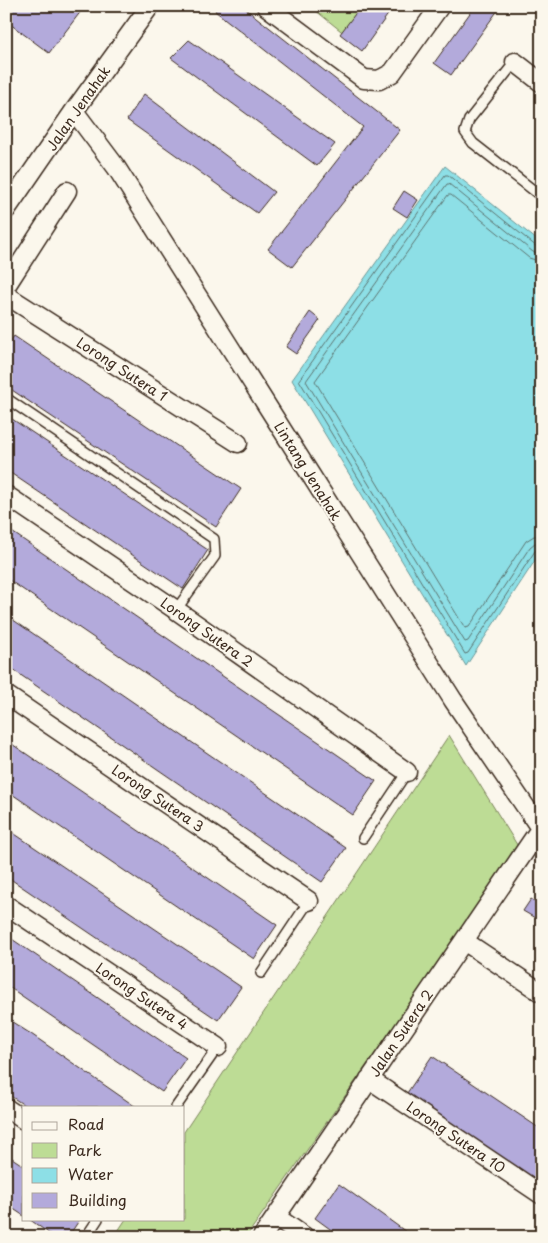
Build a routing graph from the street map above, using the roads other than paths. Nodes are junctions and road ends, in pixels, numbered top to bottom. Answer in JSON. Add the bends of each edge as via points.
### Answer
{"nodes":[{"id":1,"x":150,"y":6,"type":"edge"},
{"id":2,"x":266,"y":6,"type":"edge"},
{"id":3,"x":440,"y":6,"type":"edge"},
{"id":4,"x":515,"y":62,"type":"joint"},
{"id":5,"x":542,"y":83,"type":"edge"},
{"id":6,"x":74,"y":111,"type":"junction"},
{"id":7,"x":67,"y":191,"type":"dead end"},
{"id":8,"x":542,"y":197,"type":"edge"},
{"id":9,"x":6,"y":210,"type":"edge"},
{"id":10,"x":6,"y":286,"type":"edge"},
{"id":11,"x":6,"y":295,"type":"edge"},
{"id":12,"x":6,"y":398,"type":"edge"},
{"id":13,"x":238,"y":443,"type":"dead end"},
{"id":14,"x":6,"y":495,"type":"edge"},
{"id":15,"x":176,"y":610,"type":"junction"},
{"id":16,"x":6,"y":695,"type":"edge"},
{"id":17,"x":407,"y":772,"type":"joint"},
{"id":18,"x":541,"y":830,"type":"edge"},
{"id":19,"x":363,"y":838,"type":"dead end"},
{"id":20,"x":309,"y":901,"type":"joint"},
{"id":21,"x":6,"y":905,"type":"edge"},
{"id":22,"x":464,"y":940,"type":"junction"},
{"id":23,"x":261,"y":973,"type":"dead end"},
{"id":24,"x":542,"y":993,"type":"edge"},
{"id":25,"x":218,"y":1047,"type":"joint"},
{"id":26,"x":370,"y":1079,"type":"junction"},
{"id":27,"x":177,"y":1106,"type":"edge"},
{"id":28,"x":6,"y":1108,"type":"edge"},
{"id":29,"x":22,"y":1119,"type":"edge"},
{"id":30,"x":542,"y":1195,"type":"edge"},
{"id":31,"x":276,"y":1217,"type":"junction"},
{"id":32,"x":97,"y":1220,"type":"edge"},
{"id":33,"x":86,"y":1237,"type":"edge"},
{"id":34,"x":262,"y":1237,"type":"edge"},
{"id":35,"x":305,"y":1237,"type":"edge"}],
"edges":[{"from":1,"to":6,"type":"street","name":"Jalan Jenahak"},
{"from":2,"to":3,"type":"street","via":[[364,79],[379,80],[392,73]]},
{"from":4,"to":5,"type":"street"},
{"from":4,"to":8,"type":"lane","via":[[469,120],[465,132],[472,144]]},
{"from":6,"to":9,"type":"street","name":"Jalan Jenahak"},
{"from":6,"to":18,"type":"street","name":"Lintang Jenahak","via":[[116,167],[448,692]]},
{"from":7,"to":10,"type":"street"},
{"from":11,"to":13,"type":"street","name":"Lorong Sutera 1"},
{"from":12,"to":15,"type":"lane","via":[[214,539],[215,556]]},
{"from":14,"to":15,"type":"street","name":"Lorong Sutera 2"},
{"from":15,"to":17,"type":"street","name":"Lorong Sutera 2"},
{"from":16,"to":20,"type":"street","name":"Lorong Sutera 3"},
{"from":17,"to":19,"type":"lane"},
{"from":18,"to":22,"type":"street","name":"Jalan Sutera 2"},
{"from":20,"to":23,"type":"lane"},
{"from":21,"to":25,"type":"street","name":"Lorong Sutera 4"},
{"from":22,"to":24,"type":"street"},
{"from":22,"to":26,"type":"street","name":"Jalan Sutera 2"},
{"from":25,"to":27,"type":"lane","name":"Lorong Sutera 4"},
{"from":26,"to":30,"type":"street","name":"Lorong Sutera 10"},
{"from":26,"to":31,"type":"street","name":"Jalan Sutera 2"},
{"from":28,"to":29,"type":"street"},
{"from":31,"to":34,"type":"street","name":"Jalan Sutera 2"},
{"from":31,"to":35,"type":"street"},
{"from":32,"to":33,"type":"lane"}]}
